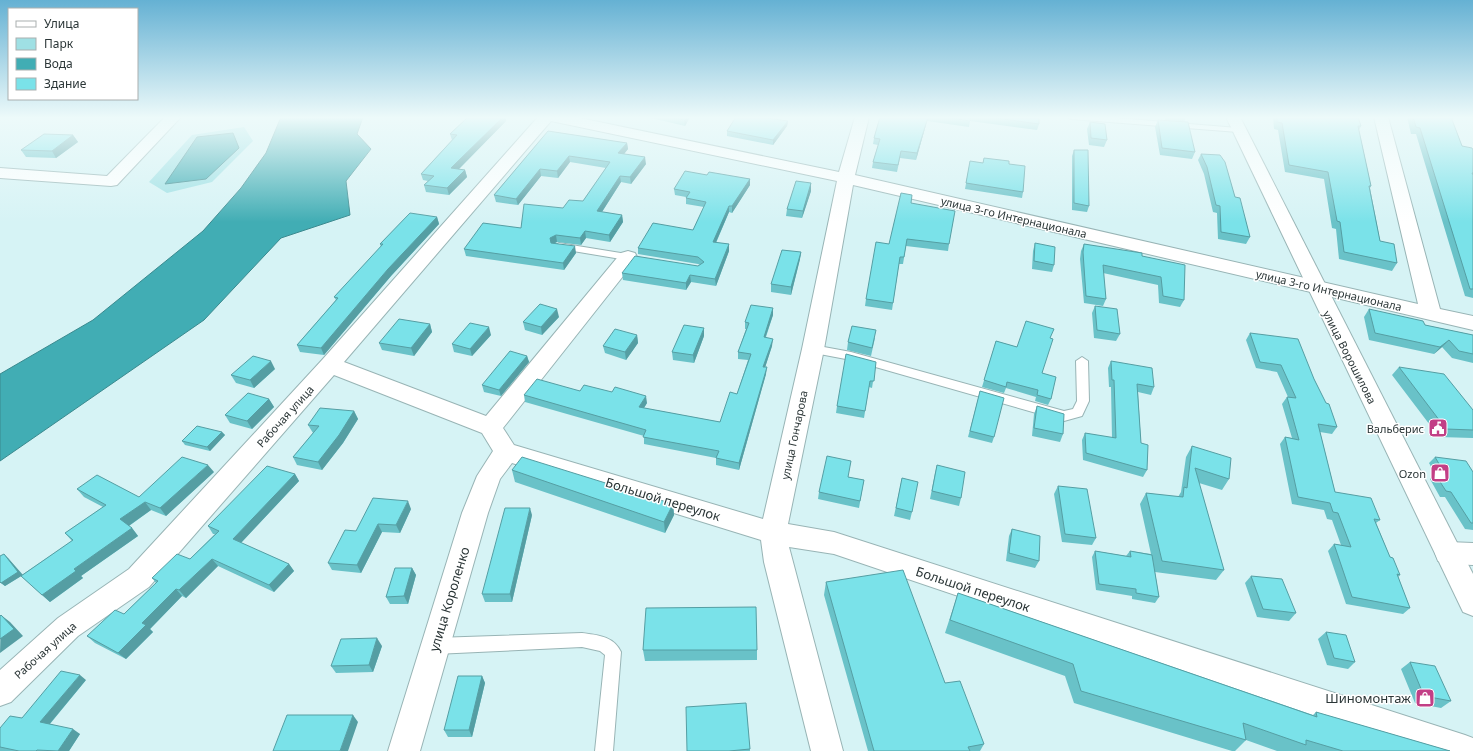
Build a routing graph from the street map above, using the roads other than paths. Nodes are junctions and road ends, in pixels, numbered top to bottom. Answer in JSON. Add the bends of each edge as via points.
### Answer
{"nodes":[{"id":1,"x":140,"y":152,"type":"edge"},
{"id":2,"x":516,"y":152,"type":"edge"},
{"id":3,"x":721,"y":152,"type":"edge"},
{"id":4,"x":853,"y":152,"type":"edge"},
{"id":5,"x":1250,"y":152,"type":"edge"},
{"id":6,"x":1390,"y":152,"type":"edge"},
{"id":7,"x":0,"y":172,"type":"edge"},
{"id":8,"x":846,"y":178,"type":"junction"},
{"id":9,"x":557,"y":246,"type":"edge"},
{"id":10,"x":636,"y":259,"type":"joint"},
{"id":11,"x":1315,"y":286,"type":"junction"},
{"id":12,"x":1432,"y":314,"type":"junction"},
{"id":13,"x":1473,"y":323,"type":"edge"},
{"id":14,"x":813,"y":348,"type":"junction"},
{"id":15,"x":1082,"y":361,"type":"dead end"},
{"id":16,"x":330,"y":366,"type":"junction"},
{"id":17,"x":490,"y":427,"type":"junction"},
{"id":18,"x":506,"y":452,"type":"junction"},
{"id":19,"x":773,"y":533,"type":"junction"},
{"id":20,"x":1461,"y":554,"type":"edge"},
{"id":21,"x":1473,"y":603,"type":"edge"},
{"id":22,"x":435,"y":646,"type":"junction"},
{"id":23,"x":0,"y":691,"type":"edge"},
{"id":24,"x":404,"y":751,"type":"edge"},
{"id":25,"x":604,"y":751,"type":"edge"},
{"id":26,"x":827,"y":751,"type":"edge"},
{"id":27,"x":1465,"y":751,"type":"edge"}],
"edges":[{"from":1,"to":7,"type":"street","via":[[111,181]]},
{"from":2,"to":16,"type":"street","name":"Рабочая улица"},
{"from":3,"to":8,"type":"street","name":"улица 3-го Интернационала"},
{"from":4,"to":8,"type":"street","name":"улица Гончарова"},
{"from":5,"to":11,"type":"street","name":"улица Ворошилова"},
{"from":6,"to":12,"type":"street"},
{"from":8,"to":11,"type":"street","name":"улица 3-го Интернационала"},
{"from":8,"to":14,"type":"street","name":"улица Гончарова"},
{"from":9,"to":10,"type":"lane"},
{"from":10,"to":17,"type":"street"},
{"from":11,"to":12,"type":"street","name":"улица 3-го Интернационала"},
{"from":11,"to":20,"type":"street","name":"улица Ворошилова"},
{"from":12,"to":13,"type":"street","name":"улица 3-го Интернационала"},
{"from":14,"to":15,"type":"lane","via":[[852,356],[1064,416],[1078,413],[1083,401]]},
{"from":14,"to":19,"type":"street","name":"улица Гончарова"},
{"from":16,"to":17,"type":"street"},
{"from":16,"to":23,"type":"street","name":"Рабочая улица","via":[[139,578],[68,627]]},
{"from":17,"to":18,"type":"street"},
{"from":18,"to":19,"type":"street","name":"Большой переулок"},
{"from":18,"to":22,"type":"street","name":"улица Короленко","via":[[489,476],[475,513]]},
{"from":19,"to":26,"type":"street","name":"улица Гончарова","via":[[778,562]]},
{"from":19,"to":27,"type":"street","name":"Большой переулок","via":[[834,543]]},
{"from":20,"to":21,"type":"street","name":"улица Ворошилова"},
{"from":22,"to":24,"type":"street","name":"улица Короленко"},
{"from":22,"to":25,"type":"lane","via":[[582,640],[604,644],[613,652]]}]}
